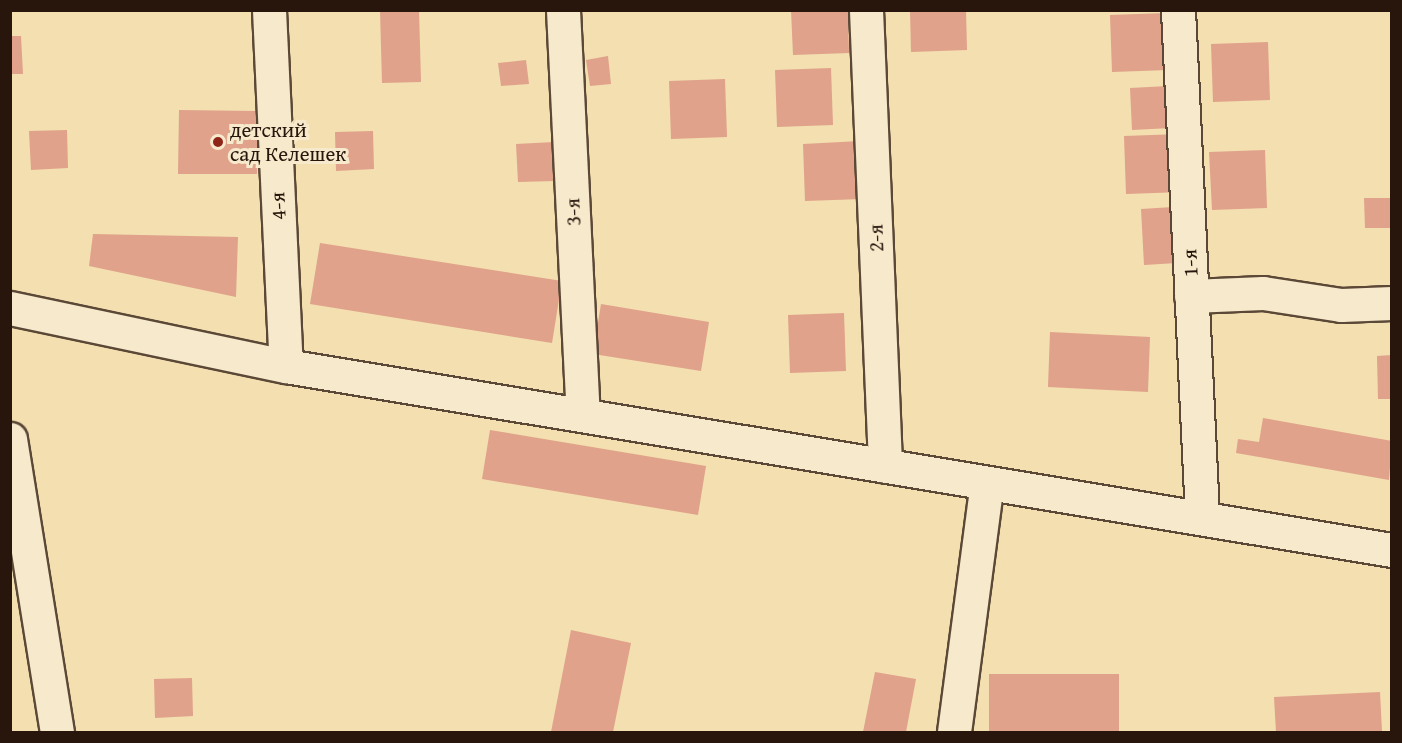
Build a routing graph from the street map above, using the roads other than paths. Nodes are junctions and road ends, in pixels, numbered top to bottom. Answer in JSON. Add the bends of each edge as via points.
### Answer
{"nodes":[{"id":1,"x":269,"y":10,"type":"edge"},
{"id":2,"x":563,"y":10,"type":"edge"},
{"id":3,"x":866,"y":10,"type":"edge"},
{"id":4,"x":1178,"y":10,"type":"edge"},
{"id":5,"x":1191,"y":296,"type":"junction"},
{"id":6,"x":1392,"y":303,"type":"edge"},
{"id":7,"x":10,"y":308,"type":"edge"},
{"id":8,"x":286,"y":366,"type":"junction"},
{"id":9,"x":584,"y":413,"type":"junction"},
{"id":10,"x":10,"y":439,"type":"edge"},
{"id":11,"x":885,"y":466,"type":"junction"},
{"id":12,"x":987,"y":483,"type":"junction"},
{"id":13,"x":1202,"y":516,"type":"junction"},
{"id":14,"x":1392,"y":550,"type":"edge"},
{"id":15,"x":57,"y":732,"type":"edge"},
{"id":16,"x":954,"y":732,"type":"edge"}],
"edges":[{"from":1,"to":8,"type":"street","name":"4-я"},
{"from":2,"to":9,"type":"street","name":"3-я"},
{"from":3,"to":11,"type":"street","name":"2-я"},
{"from":4,"to":5,"type":"street","name":"1-я"},
{"from":5,"to":6,"type":"street","via":[[1263,293],[1341,306]]},
{"from":5,"to":13,"type":"street","name":"1-я"},
{"from":7,"to":8,"type":"street"},
{"from":8,"to":9,"type":"street"},
{"from":9,"to":11,"type":"street"},
{"from":10,"to":15,"type":"street"},
{"from":11,"to":12,"type":"street"},
{"from":12,"to":13,"type":"street"},
{"from":12,"to":16,"type":"street"},
{"from":13,"to":14,"type":"street"}]}
